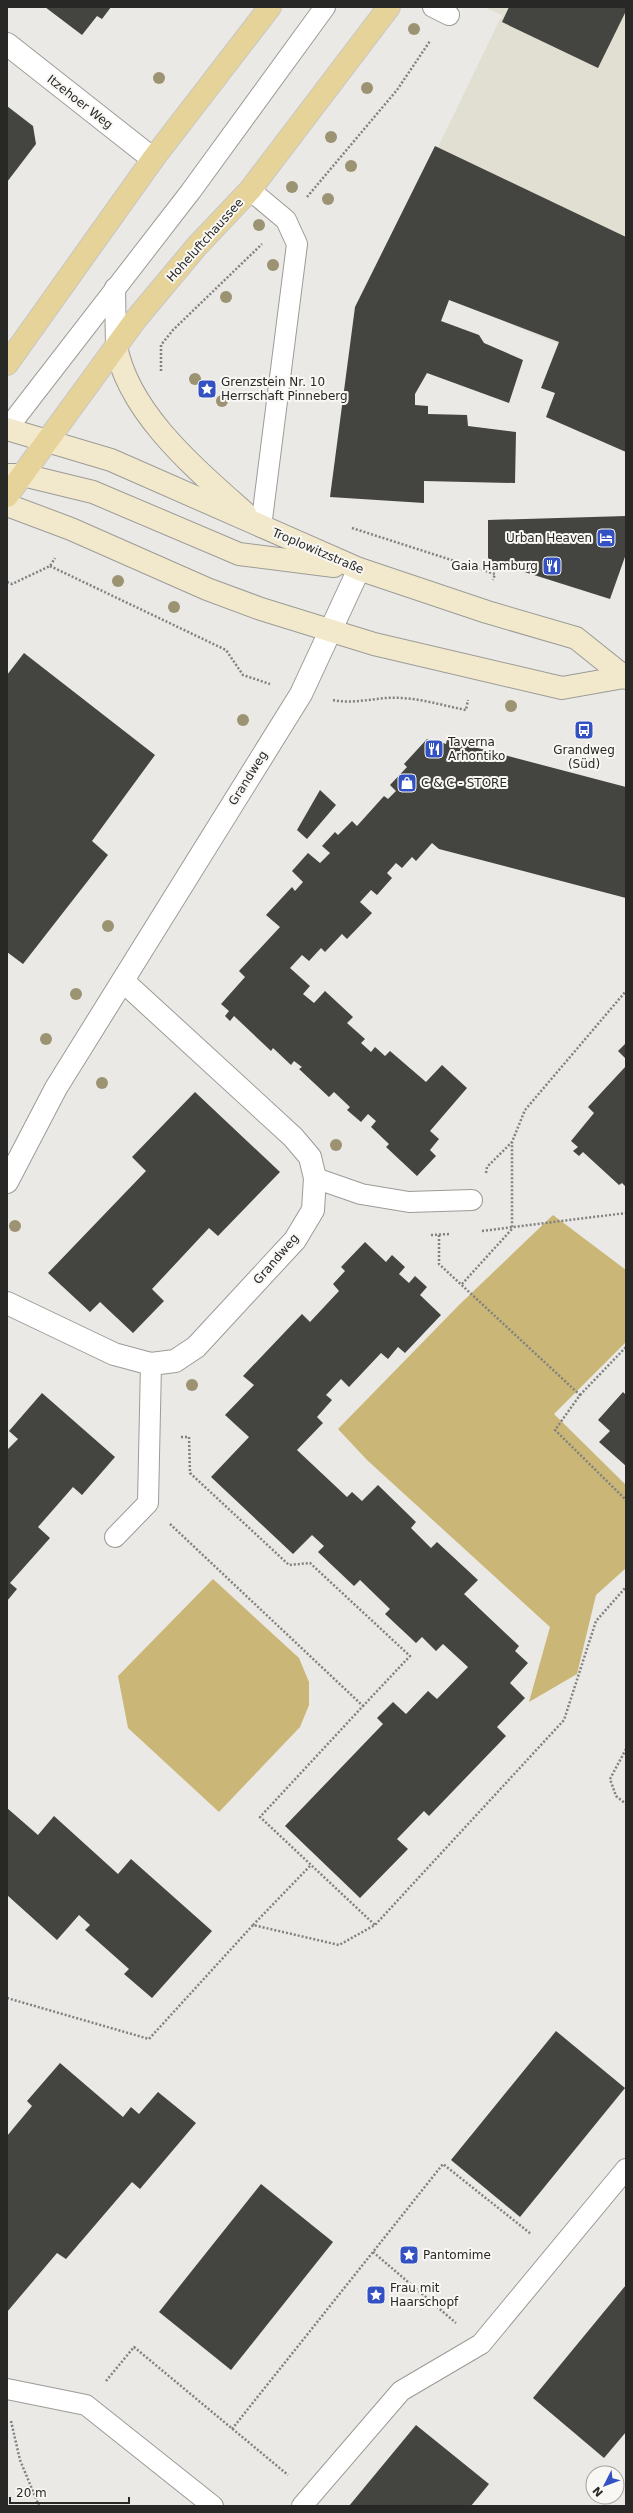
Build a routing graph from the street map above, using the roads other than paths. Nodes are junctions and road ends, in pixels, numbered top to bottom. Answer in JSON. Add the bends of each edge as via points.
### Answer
{"nodes":[{"id":1,"x":270,"y":7,"type":"edge"},
{"id":2,"x":325,"y":7,"type":"edge"},
{"id":3,"x":389,"y":7,"type":"edge"},
{"id":4,"x":7,"y":44,"type":"edge"},
{"id":5,"x":153,"y":159,"type":"junction"},
{"id":6,"x":250,"y":190,"type":"junction"},
{"id":7,"x":115,"y":288,"type":"junction"},
{"id":8,"x":116,"y":346,"type":"junction"},
{"id":9,"x":7,"y":364,"type":"edge"},
{"id":10,"x":7,"y":429,"type":"edge"},
{"id":11,"x":47,"y":441,"type":"junction"},
{"id":12,"x":15,"y":475,"type":"edge"},
{"id":13,"x":7,"y":496,"type":"edge"},
{"id":14,"x":7,"y":505,"type":"edge"},
{"id":15,"x":261,"y":527,"type":"junction"},
{"id":16,"x":359,"y":569,"type":"junction"},
{"id":17,"x":331,"y":632,"type":"junction"},
{"id":18,"x":625,"y":677,"type":"edge"},
{"id":19,"x":123,"y":980,"type":"junction"},
{"id":20,"x":315,"y":1178,"type":"junction"},
{"id":21,"x":7,"y":1182,"type":"edge"},
{"id":22,"x":472,"y":1200,"type":"dead end"},
{"id":23,"x":7,"y":1303,"type":"edge"},
{"id":24,"x":150,"y":1364,"type":"junction"},
{"id":25,"x":115,"y":1538,"type":"dead end"},
{"id":26,"x":626,"y":2169,"type":"edge"},
{"id":27,"x":7,"y":2389,"type":"edge"},
{"id":28,"x":307,"y":2500,"type":"edge"},
{"id":29,"x":213,"y":2506,"type":"edge"}],
"edges":[{"from":1,"to":5,"type":"main road"},
{"from":2,"to":7,"type":"lane","via":[[191,191]]},
{"from":3,"to":6,"type":"main road","name":"Hoheluftchaussee"},
{"from":4,"to":5,"type":"street","name":"Itzehoer Weg"},
{"from":5,"to":9,"type":"main road"},
{"from":6,"to":8,"type":"main road","name":"Hoheluftchaussee","via":[[198,246]]},
{"from":6,"to":15,"type":"lane","via":[[286,220],[297,244]]},
{"from":7,"to":8,"type":"lane"},
{"from":7,"to":10,"type":"lane"},
{"from":8,"to":11,"type":"main road","name":"Hoheluftchaussee"},
{"from":8,"to":15,"type":"street","via":[[119,360],[145,410],[198,471]]},
{"from":10,"to":11,"type":"street","name":"Troplowitzstraße"},
{"from":11,"to":12,"type":"main road","name":"Hoheluftchaussee"},
{"from":11,"to":15,"type":"street","name":"Troplowitzstraße","via":[[110,460]]},
{"from":12,"to":13,"type":"main road","name":"Hoheluftchaussee"},
{"from":12,"to":16,"type":"street","via":[[93,492],[239,554]]},
{"from":14,"to":17,"type":"street","name":"Troplowitzstraße","via":[[71,529],[207,589]]},
{"from":15,"to":16,"type":"street","name":"Troplowitzstraße"},
{"from":16,"to":17,"type":"street","name":"Grandweg"},
{"from":16,"to":18,"type":"street","name":"Troplowitzstraße","via":[[487,612],[576,638]]},
{"from":17,"to":18,"type":"street","name":"Troplowitzstraße","via":[[562,688]]},
{"from":17,"to":19,"type":"street","name":"Grandweg","via":[[301,694]]},
{"from":19,"to":20,"type":"street","name":"Grandweg","via":[[293,1137],[310,1157]]},
{"from":19,"to":21,"type":"street","name":"Grandweg","via":[[56,1088]]},
{"from":20,"to":22,"type":"lane","via":[[361,1194],[409,1202]]},
{"from":20,"to":24,"type":"street","name":"Grandweg","via":[[313,1210],[295,1240],[196,1347],[174,1361]]},
{"from":23,"to":24,"type":"street","name":"Grandweg","via":[[114,1354]]},
{"from":24,"to":25,"type":"lane","via":[[148,1503]]},
{"from":26,"to":28,"type":"lane","via":[[481,2344],[401,2391]]},
{"from":27,"to":29,"type":"lane","via":[[86,2405]]}]}
